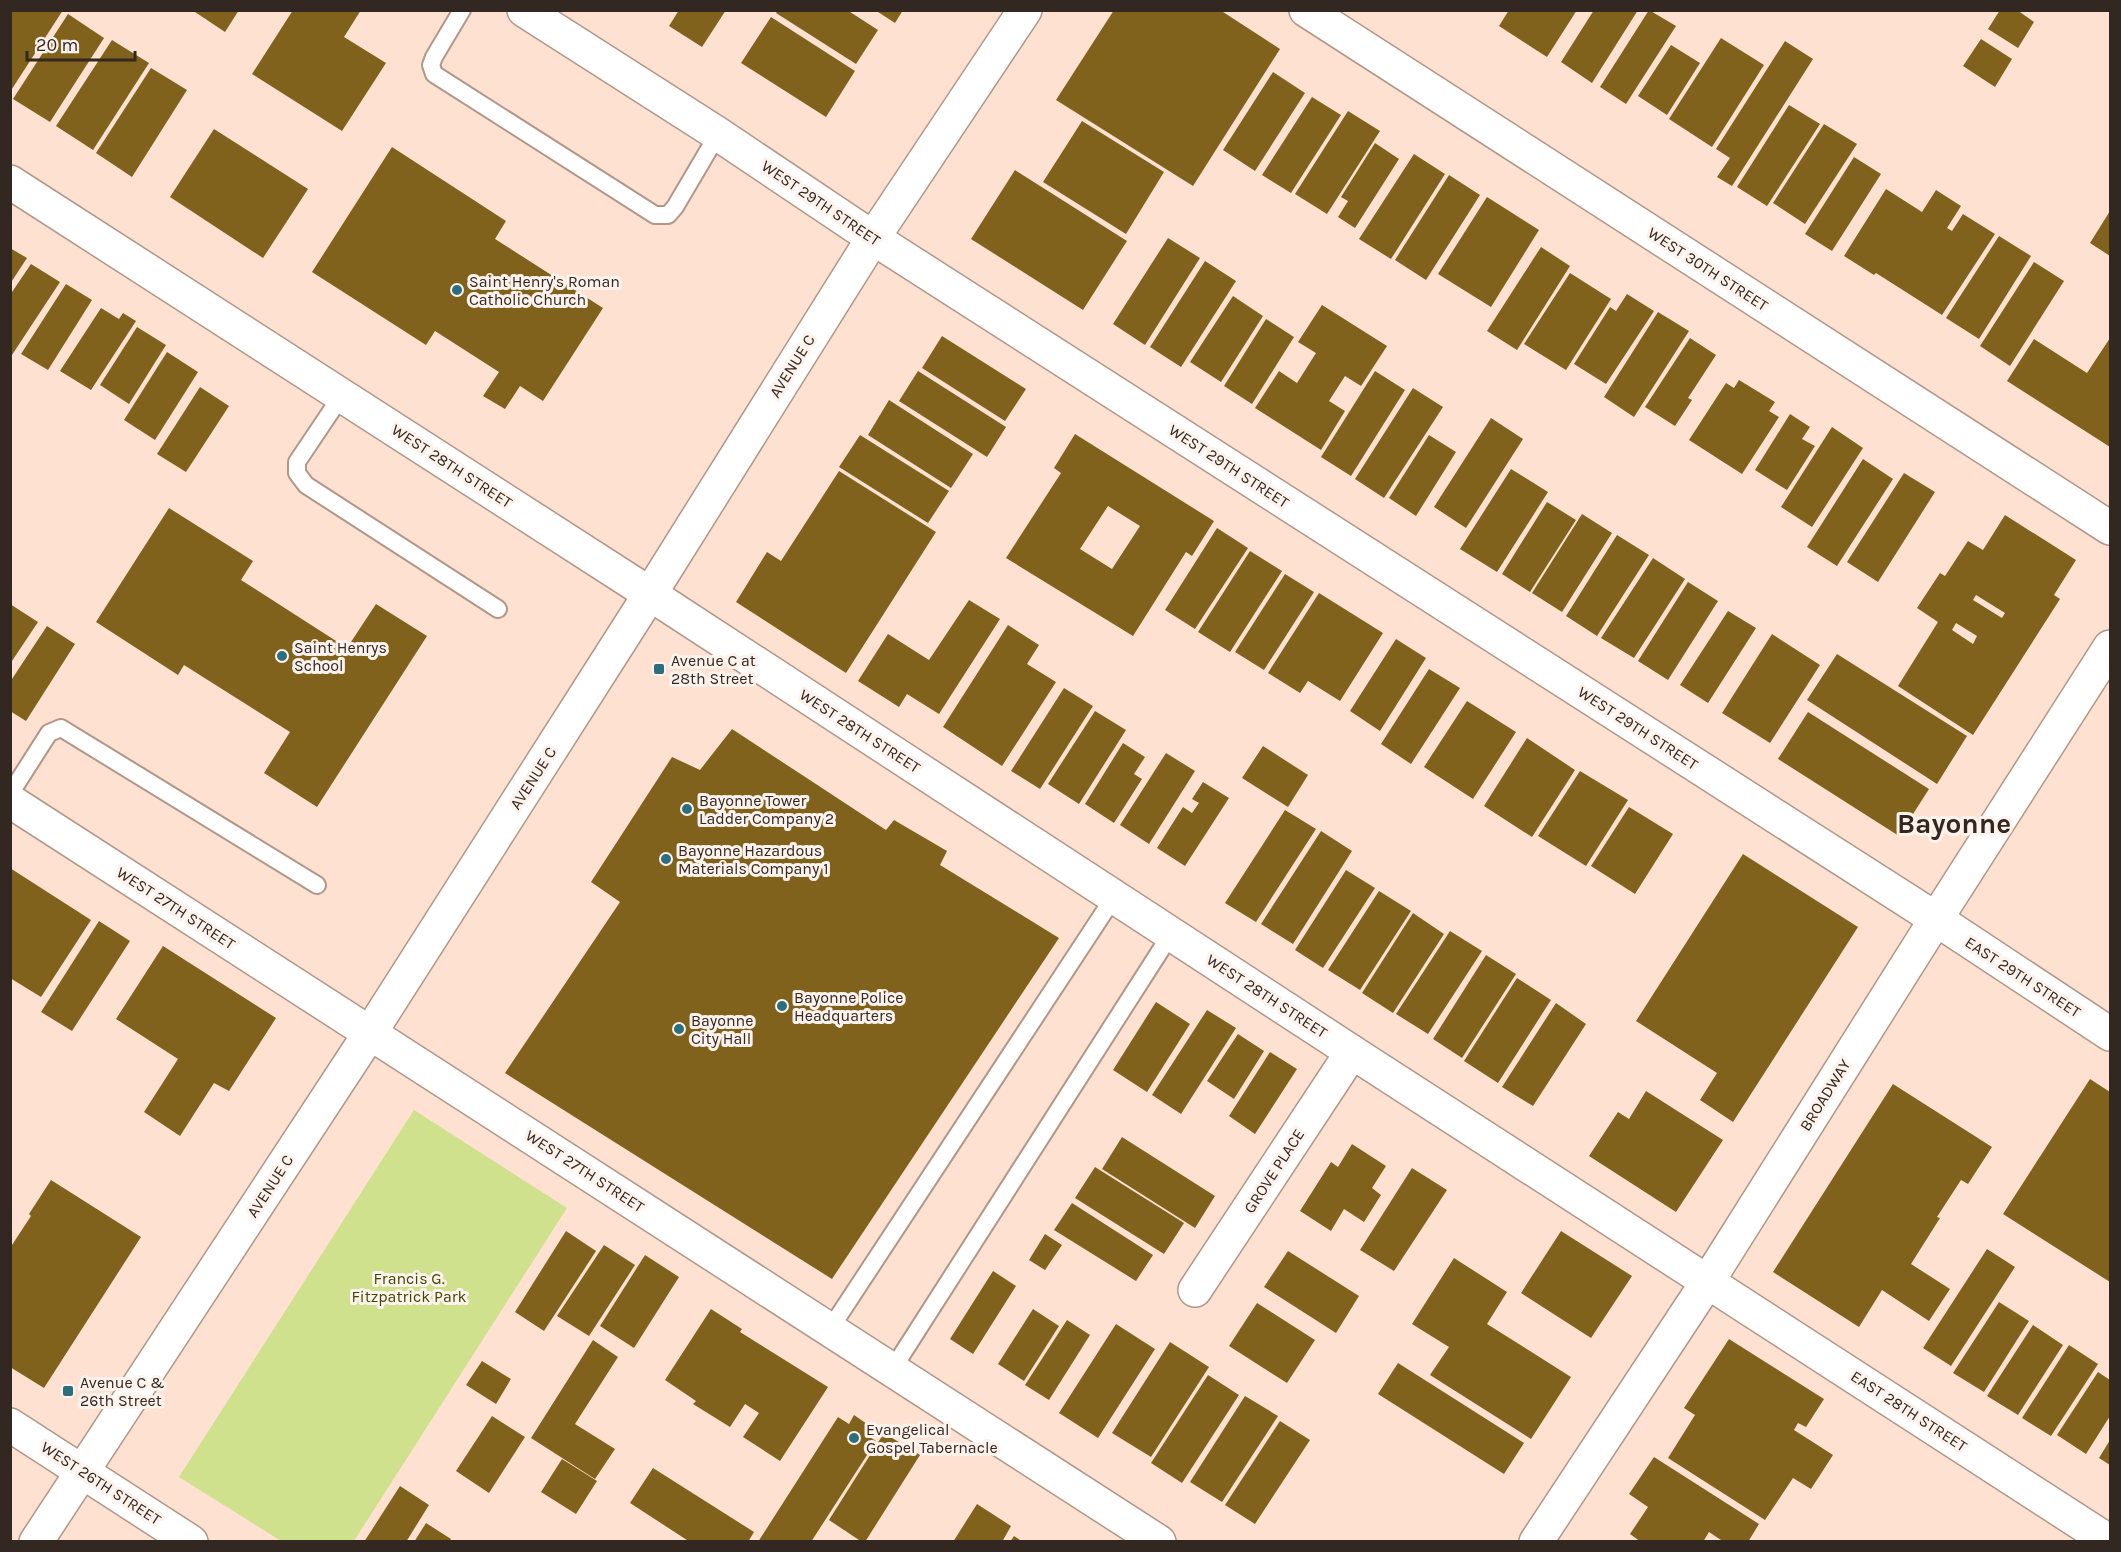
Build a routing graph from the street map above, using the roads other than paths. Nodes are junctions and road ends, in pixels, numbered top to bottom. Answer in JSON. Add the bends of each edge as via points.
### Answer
{"nodes":[{"id":1,"x":462,"y":10,"type":"edge"},
{"id":2,"x":524,"y":10,"type":"edge"},
{"id":3,"x":1025,"y":10,"type":"edge"},
{"id":4,"x":1306,"y":10,"type":"edge"},
{"id":5,"x":718,"y":134,"type":"junction"},
{"id":6,"x":10,"y":182,"type":"edge"},
{"id":7,"x":873,"y":238,"type":"junction"},
{"id":8,"x":342,"y":395,"type":"junction"},
{"id":9,"x":2110,"y":528,"type":"edge"},
{"id":10,"x":650,"y":594,"type":"junction"},
{"id":11,"x":498,"y":609,"type":"dead end"},
{"id":12,"x":2110,"y":647,"type":"edge"},
{"id":13,"x":10,"y":795,"type":"edge"},
{"id":14,"x":10,"y":801,"type":"edge"},
{"id":15,"x":316,"y":885,"type":"dead end"},
{"id":16,"x":1114,"y":897,"type":"junction"},
{"id":17,"x":1936,"y":919,"type":"junction"},
{"id":18,"x":1172,"y":934,"type":"junction"},
{"id":19,"x":370,"y":1033,"type":"junction"},
{"id":20,"x":2110,"y":1034,"type":"edge"},
{"id":21,"x":1352,"y":1052,"type":"junction"},
{"id":22,"x":1708,"y":1281,"type":"junction"},
{"id":23,"x":1196,"y":1290,"type":"dead end"},
{"id":24,"x":830,"y":1329,"type":"junction"},
{"id":25,"x":892,"y":1370,"type":"junction"},
{"id":26,"x":10,"y":1425,"type":"edge"},
{"id":27,"x":82,"y":1472,"type":"junction"},
{"id":28,"x":36,"y":1542,"type":"edge"},
{"id":29,"x":191,"y":1542,"type":"edge"},
{"id":30,"x":1159,"y":1542,"type":"edge"},
{"id":31,"x":1536,"y":1542,"type":"edge"},
{"id":32,"x":2110,"y":1542,"type":"edge"}],
"edges":[{"from":1,"to":5,"type":"lane","via":[[434,57],[434,74],[655,215],[668,215],[675,207]]},
{"from":2,"to":5,"type":"street","name":"WEST 29TH STREET"},
{"from":3,"to":7,"type":"street","name":"AVENUE C"},
{"from":4,"to":9,"type":"street","name":"WEST 30TH STREET"},
{"from":5,"to":7,"type":"street","name":"WEST 29TH STREET"},
{"from":6,"to":8,"type":"street","name":"WEST 28TH STREET"},
{"from":7,"to":10,"type":"street","name":"AVENUE C"},
{"from":7,"to":17,"type":"street","name":"WEST 29TH STREET"},
{"from":8,"to":10,"type":"street","name":"WEST 28TH STREET"},
{"from":8,"to":11,"type":"lane","via":[[297,462],[297,473],[306,484]]},
{"from":10,"to":16,"type":"street","name":"WEST 28TH STREET"},
{"from":10,"to":19,"type":"street","name":"AVENUE C"},
{"from":12,"to":17,"type":"street","name":"BROADWAY"},
{"from":13,"to":15,"type":"lane","via":[[48,733],[61,728]]},
{"from":14,"to":19,"type":"street","name":"WEST 27TH STREET"},
{"from":16,"to":18,"type":"street","name":"WEST 28TH STREET"},
{"from":16,"to":24,"type":"lane"},
{"from":17,"to":20,"type":"street","name":"EAST 29TH STREET"},
{"from":17,"to":22,"type":"street","name":"BROADWAY"},
{"from":18,"to":21,"type":"street","name":"WEST 28TH STREET"},
{"from":18,"to":25,"type":"lane"},
{"from":19,"to":24,"type":"street","name":"WEST 27TH STREET"},
{"from":19,"to":27,"type":"street","name":"AVENUE C"},
{"from":21,"to":22,"type":"street","name":"WEST 28TH STREET"},
{"from":21,"to":23,"type":"street","name":"GROVE PLACE"},
{"from":22,"to":31,"type":"street","name":"BROADWAY"},
{"from":22,"to":32,"type":"street","name":"EAST 28TH STREET"},
{"from":24,"to":25,"type":"street","name":"WEST 27TH STREET"},
{"from":25,"to":30,"type":"street","name":"WEST 27TH STREET"},
{"from":26,"to":27,"type":"street","name":"WEST 26TH STREET"},
{"from":27,"to":28,"type":"street","name":"AVENUE C"},
{"from":27,"to":29,"type":"street","name":"WEST 26TH STREET"}]}
